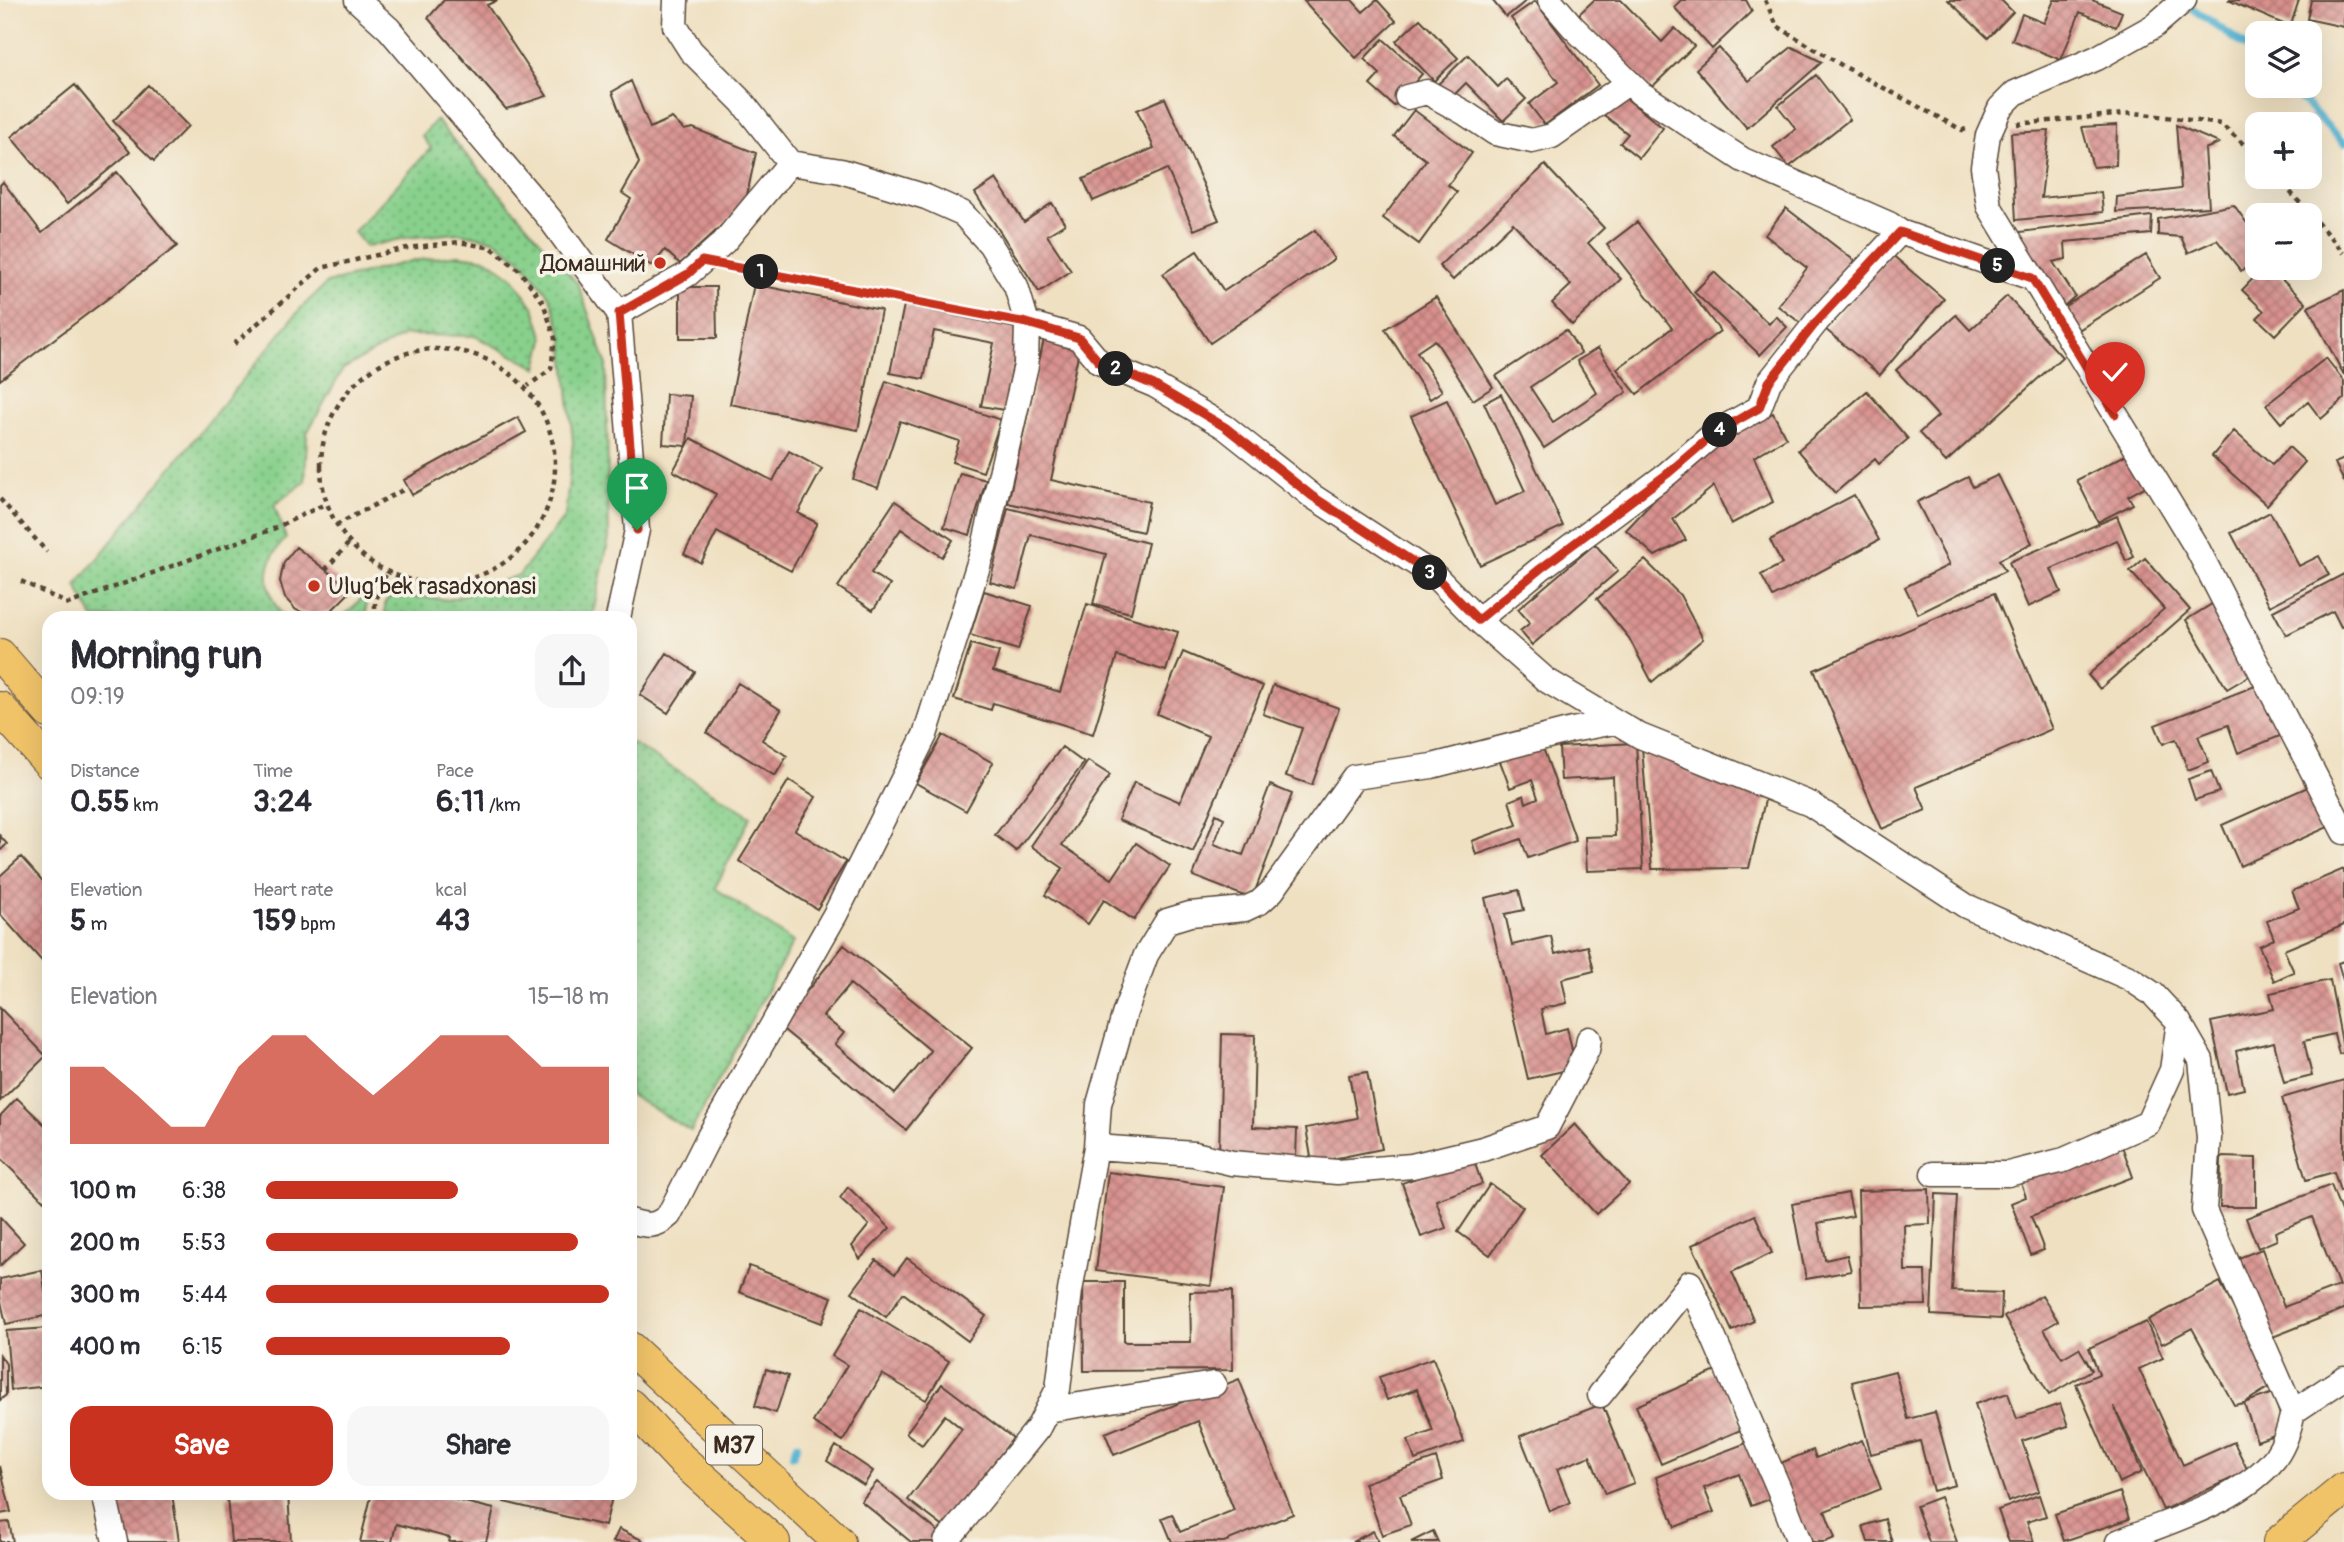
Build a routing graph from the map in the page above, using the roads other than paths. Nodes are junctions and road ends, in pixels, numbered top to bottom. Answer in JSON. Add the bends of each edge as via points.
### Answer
{"nodes":[{"id":1,"x":356,"y":0,"type":"edge"},
{"id":2,"x":676,"y":0,"type":"edge"},
{"id":3,"x":1550,"y":0,"type":"edge"},
{"id":4,"x":1573,"y":0,"type":"edge"},
{"id":5,"x":2184,"y":0,"type":"edge"},
{"id":6,"x":1573,"y":27,"type":"junction"},
{"id":7,"x":1629,"y":82,"type":"junction"},
{"id":8,"x":1407,"y":97,"type":"dead end"},
{"id":9,"x":790,"y":163,"type":"junction"},
{"id":10,"x":1900,"y":232,"type":"junction"},
{"id":11,"x":2032,"y":278,"type":"junction"},
{"id":12,"x":619,"y":313,"type":"junction"},
{"id":13,"x":1027,"y":323,"type":"junction"},
{"id":14,"x":620,"y":611,"type":"edge"},
{"id":15,"x":1478,"y":620,"type":"junction"},
{"id":16,"x":0,"y":655,"type":"edge"},
{"id":17,"x":42,"y":704,"type":"edge"},
{"id":18,"x":0,"y":708,"type":"edge"},
{"id":19,"x":1614,"y":722,"type":"junction"},
{"id":20,"x":42,"y":755,"type":"edge"},
{"id":21,"x":2344,"y":832,"type":"edge"},
{"id":22,"x":2179,"y":1022,"type":"junction"},
{"id":23,"x":1589,"y":1039,"type":"dead end"},
{"id":24,"x":1096,"y":1147,"type":"junction"},
{"id":25,"x":1933,"y":1174,"type":"dead end"},
{"id":26,"x":637,"y":1224,"type":"edge"},
{"id":27,"x":637,"y":1354,"type":"edge"},
{"id":28,"x":2344,"y":1378,"type":"edge"},
{"id":29,"x":1214,"y":1384,"type":"dead end"},
{"id":30,"x":1600,"y":1395,"type":"dead end"},
{"id":31,"x":1047,"y":1410,"type":"junction"},
{"id":32,"x":637,"y":1412,"type":"edge"},
{"id":33,"x":2293,"y":1412,"type":"junction"},
{"id":34,"x":2344,"y":1489,"type":"edge"},
{"id":35,"x":106,"y":1500,"type":"edge"},
{"id":36,"x":115,"y":1542,"type":"edge"},
{"id":37,"x":774,"y":1542,"type":"edge"},
{"id":38,"x":839,"y":1542,"type":"edge"},
{"id":39,"x":946,"y":1542,"type":"edge"},
{"id":40,"x":1799,"y":1542,"type":"edge"},
{"id":41,"x":2118,"y":1542,"type":"edge"},
{"id":42,"x":2279,"y":1542,"type":"edge"}],
"edges":[{"from":1,"to":12,"type":"street","via":[[389,29],[550,219]]},
{"from":2,"to":9,"type":"street","via":[[675,26],[691,51],[742,102]]},
{"from":3,"to":6,"type":"street"},
{"from":4,"to":6,"type":"street"},
{"from":5,"to":11,"type":"street","via":[[2154,26],[2097,58],[2015,93],[2000,108],[1988,135],[1983,167],[1989,206]]},
{"from":6,"to":7,"type":"street"},
{"from":7,"to":8,"type":"street","via":[[1552,136],[1532,141],[1495,133],[1427,92]]},
{"from":7,"to":10,"type":"street","via":[[1743,160]]},
{"from":9,"to":12,"type":"street","via":[[724,242],[688,274]]},
{"from":9,"to":13,"type":"street","via":[[841,171],[962,213],[990,244],[1016,286]]},
{"from":10,"to":11,"type":"street"},
{"from":10,"to":15,"type":"street","via":[[1769,382],[1759,408],[1716,432]]},
{"from":11,"to":21,"type":"street","via":[[2198,550]]},
{"from":12,"to":14,"type":"street","via":[[637,530]]},
{"from":13,"to":15,"type":"street","via":[[1079,338],[1099,362],[1154,385],[1225,427],[1312,496],[1435,576]]},
{"from":13,"to":26,"type":"street","via":[[1026,365],[984,547],[925,735],[836,913],[668,1215],[651,1227]]},
{"from":15,"to":19,"type":"street","via":[[1546,680]]},
{"from":16,"to":17,"type":"main road"},
{"from":18,"to":20,"type":"main road"},
{"from":19,"to":22,"type":"street","via":[[1810,804],[1966,906],[2129,978],[2153,994]]},
{"from":19,"to":24,"type":"street","via":[[1433,766],[1354,777],[1260,902],[1245,909],[1167,920],[1146,955],[1125,1012],[1099,1104]]},
{"from":22,"to":25,"type":"street","via":[[2172,1070],[2148,1123],[2064,1160],[2008,1174]]},
{"from":22,"to":33,"type":"street","via":[[2201,1060],[2209,1138],[2204,1210]]},
{"from":23,"to":24,"type":"street","via":[[1547,1127],[1412,1166],[1337,1172]]},
{"from":24,"to":31,"type":"street","via":[[1058,1389]]},
{"from":27,"to":38,"type":"main road","number":"M37"},
{"from":28,"to":33,"type":"street"},
{"from":29,"to":31,"type":"street"},
{"from":30,"to":40,"type":"street","via":[[1690,1283]]},
{"from":31,"to":39,"type":"street","via":[[1038,1428]]},
{"from":32,"to":37,"type":"main road","number":"M37","via":[[681,1459]]},
{"from":33,"to":41,"type":"street","via":[[2287,1438],[2274,1458],[2227,1498]]},
{"from":34,"to":42,"type":"main road"},
{"from":35,"to":36,"type":"street"}]}
